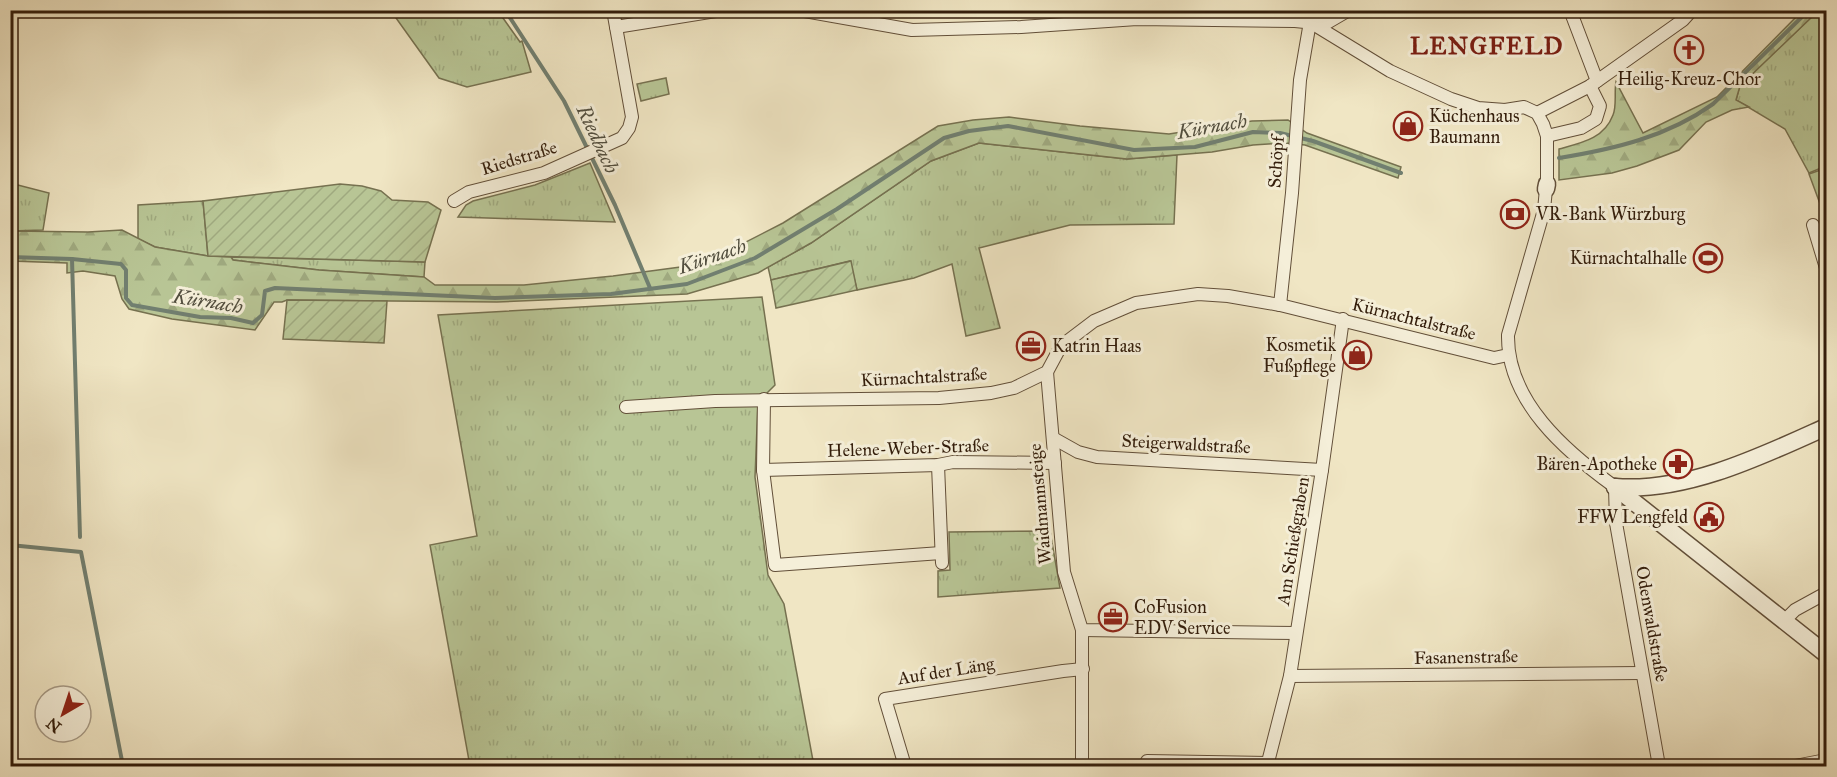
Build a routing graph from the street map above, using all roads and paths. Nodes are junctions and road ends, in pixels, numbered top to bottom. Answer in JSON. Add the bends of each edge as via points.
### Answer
{"nodes":[{"id":1,"x":613,"y":10,"type":"edge"},
{"id":2,"x":722,"y":10,"type":"edge"},
{"id":3,"x":800,"y":10,"type":"edge"},
{"id":4,"x":1349,"y":10,"type":"edge"},
{"id":5,"x":1570,"y":10,"type":"edge"},
{"id":6,"x":1692,"y":10,"type":"edge"},
{"id":7,"x":1137,"y":15,"type":"edge"},
{"id":8,"x":1307,"y":16,"type":"edge"},
{"id":9,"x":616,"y":27,"type":"junction"},
{"id":10,"x":1593,"y":83,"type":"junction"},
{"id":11,"x":1537,"y":113,"type":"junction"},
{"id":12,"x":1547,"y":136,"type":"junction"},
{"id":13,"x":454,"y":201,"type":"dead end"},
{"id":14,"x":1813,"y":225,"type":"dead end"},
{"id":15,"x":1827,"y":268,"type":"edge"},
{"id":16,"x":1280,"y":305,"type":"junction"},
{"id":17,"x":1343,"y":319,"type":"junction"},
{"id":18,"x":1508,"y":355,"type":"junction"},
{"id":19,"x":1047,"y":372,"type":"junction"},
{"id":20,"x":764,"y":399,"type":"junction"},
{"id":21,"x":626,"y":407,"type":"dead end"},
{"id":22,"x":1827,"y":427,"type":"edge"},
{"id":23,"x":1053,"y":438,"type":"junction"},
{"id":24,"x":1055,"y":463,"type":"junction"},
{"id":25,"x":938,"y":465,"type":"junction"},
{"id":26,"x":763,"y":470,"type":"junction"},
{"id":27,"x":1323,"y":470,"type":"junction"},
{"id":28,"x":1655,"y":485,"type":"junction"},
{"id":29,"x":1615,"y":487,"type":"junction"},
{"id":30,"x":1655,"y":518,"type":"junction"},
{"id":31,"x":1827,"y":592,"type":"edge"},
{"id":32,"x":1784,"y":621,"type":"junction"},
{"id":33,"x":1082,"y":630,"type":"junction"},
{"id":34,"x":1296,"y":633,"type":"junction"},
{"id":35,"x":1827,"y":654,"type":"edge"},
{"id":36,"x":1083,"y":669,"type":"junction"},
{"id":37,"x":1642,"y":673,"type":"junction"},
{"id":38,"x":1290,"y":675,"type":"junction"},
{"id":39,"x":1827,"y":760,"type":"edge"},
{"id":40,"x":1147,"y":761,"type":"dead end"},
{"id":41,"x":1268,"y":765,"type":"edge"},
{"id":42,"x":905,"y":766,"type":"edge"},
{"id":43,"x":1082,"y":766,"type":"edge"},
{"id":44,"x":1659,"y":766,"type":"edge"},
{"id":45,"x":1795,"y":766,"type":"edge"}],
"edges":[{"from":1,"to":9,"type":"street","name":"Riedstraße"},
{"from":2,"to":9,"type":"street"},
{"from":3,"to":7,"type":"street","via":[[912,30],[1021,27]]},
{"from":4,"to":8,"type":"street","via":[[1325,24]]},
{"from":5,"to":10,"type":"street"},
{"from":6,"to":10,"type":"street"},
{"from":7,"to":8,"type":"street"},
{"from":8,"to":11,"type":"street","via":[[1390,71],[1451,99],[1478,108],[1524,107]]},
{"from":8,"to":16,"type":"street","name":"Schöpf"},
{"from":9,"to":13,"type":"street","name":"Riedstraße","via":[[632,117],[622,138],[544,172],[469,192]]},
{"from":10,"to":11,"type":"street"},
{"from":10,"to":12,"type":"street","via":[[1600,106],[1596,119],[1581,128]]},
{"from":11,"to":12,"type":"street"},
{"from":12,"to":18,"type":"street","via":[[1544,210],[1508,335]]},
{"from":14,"to":15,"type":"street"},
{"from":16,"to":17,"type":"street","name":"Kürnachtalstraße"},
{"from":16,"to":19,"type":"street","name":"Kürnachtalstraße","via":[[1198,294],[1136,303],[1077,333],[1061,346]]},
{"from":17,"to":18,"type":"street","name":"Kürnachtalstraße","via":[[1494,358]]},
{"from":17,"to":27,"type":"street","name":"Am Schießgraben"},
{"from":18,"to":29,"type":"street","via":[[1528,403],[1545,426]]},
{"from":19,"to":20,"type":"street","name":"Kürnachtalstraße","via":[[1014,388],[939,398]]},
{"from":19,"to":23,"type":"street","name":"Waidmannsteige"},
{"from":20,"to":21,"type":"street","name":"Kürnachtalstraße"},
{"from":20,"to":26,"type":"street"},
{"from":22,"to":28,"type":"street","via":[[1760,457],[1698,477]]},
{"from":23,"to":24,"type":"street","name":"Waidmannsteige"},
{"from":23,"to":27,"type":"street","name":"Steigerwaldstraße","via":[[1097,457]]},
{"from":24,"to":25,"type":"street","name":"Helene-Weber-Straße"},
{"from":24,"to":33,"type":"street","name":"Waidmannsteige","via":[[1064,572]]},
{"from":25,"to":26,"type":"street","name":"Helene-Weber-Straße"},
{"from":25,"to":26,"type":"street","via":[[941,558],[775,565]]},
{"from":27,"to":34,"type":"street","name":"Am Schießgraben"},
{"from":28,"to":29,"type":"street"},
{"from":28,"to":30,"type":"street"},
{"from":29,"to":30,"type":"street"},
{"from":29,"to":37,"type":"street","name":"Odenwaldstraße","via":[[1617,523]]},
{"from":30,"to":32,"type":"street"},
{"from":31,"to":32,"type":"street"},
{"from":32,"to":35,"type":"street"},
{"from":33,"to":34,"type":"street"},
{"from":33,"to":36,"type":"street","name":"Waidmannsteige"},
{"from":34,"to":38,"type":"street","name":"Am Schießgraben"},
{"from":36,"to":42,"type":"street","name":"Auf der Läng","via":[[885,699]]},
{"from":36,"to":43,"type":"street","name":"Waidmannsteige"},
{"from":37,"to":38,"type":"street","name":"Fasanenstraße"},
{"from":37,"to":44,"type":"street","name":"Odenwaldstraße"},
{"from":38,"to":41,"type":"street","name":"Am Schießgraben"},
{"from":39,"to":45,"type":"street"},
{"from":40,"to":41,"type":"street"}]}
